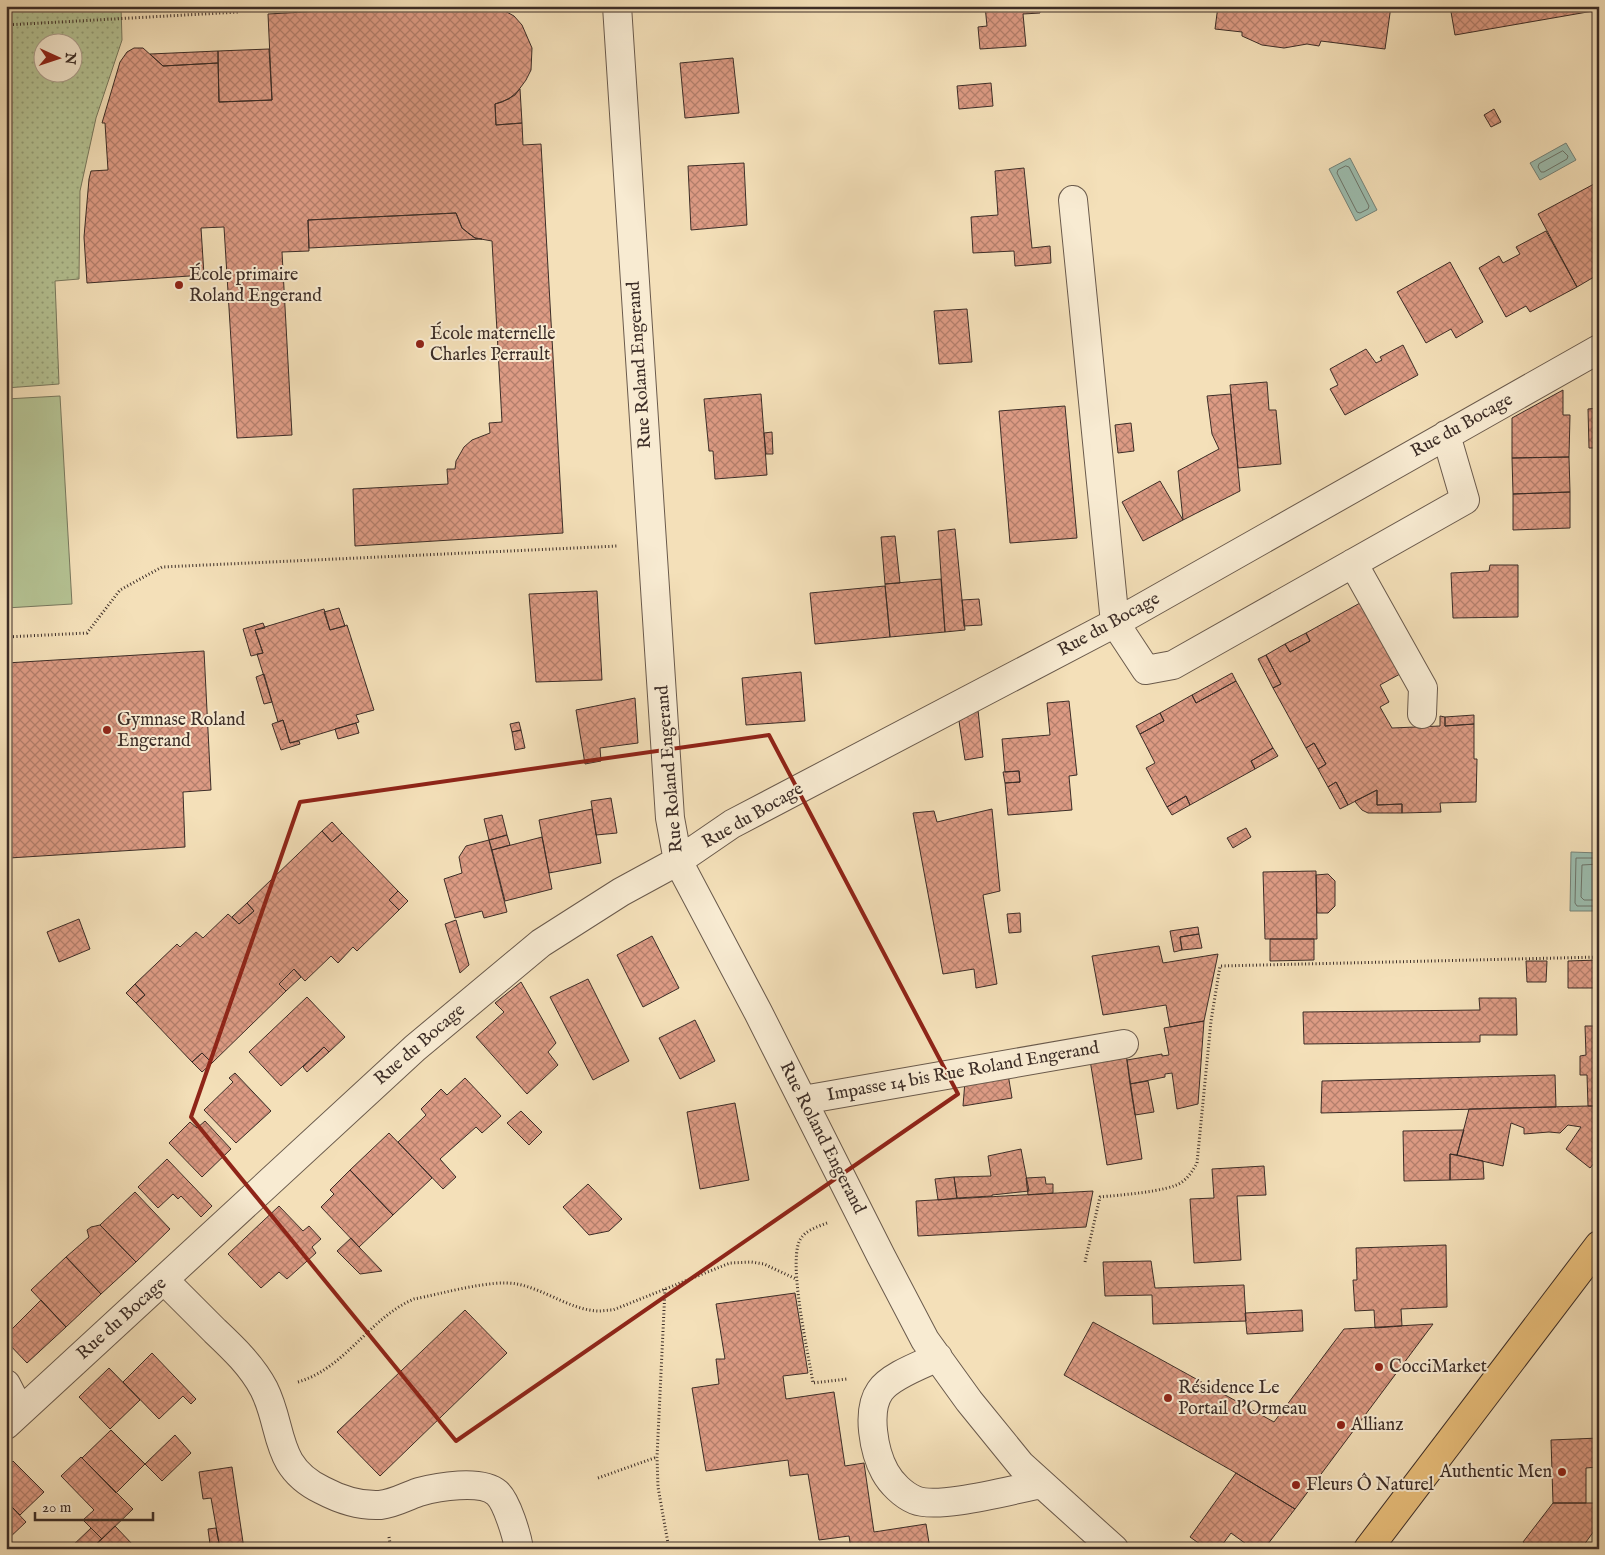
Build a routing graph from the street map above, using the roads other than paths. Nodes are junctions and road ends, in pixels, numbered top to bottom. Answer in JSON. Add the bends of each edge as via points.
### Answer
{"nodes":[{"id":1,"x":617,"y":6,"type":"edge"},
{"id":2,"x":1073,"y":200,"type":"dead end"},
{"id":3,"x":1599,"y":349,"type":"edge"},
{"id":4,"x":1446,"y":435,"type":"junction"},
{"id":5,"x":1353,"y":563,"type":"junction"},
{"id":6,"x":1115,"y":623,"type":"junction"},
{"id":7,"x":1422,"y":714,"type":"dead end"},
{"id":8,"x":678,"y":861,"type":"junction"},
{"id":9,"x":1124,"y":1044,"type":"dead end"},
{"id":10,"x":802,"y":1100,"type":"junction"},
{"id":11,"x":1599,"y":1245,"type":"edge"},
{"id":12,"x":164,"y":1280,"type":"junction"},
{"id":13,"x":938,"y":1357,"type":"junction"},
{"id":14,"x":6,"y":1384,"type":"edge"},
{"id":15,"x":13,"y":1418,"type":"edge"},
{"id":16,"x":1042,"y":1484,"type":"junction"},
{"id":17,"x":1109,"y":1547,"type":"edge"},
{"id":18,"x":519,"y":1549,"type":"edge"},
{"id":19,"x":1368,"y":1549,"type":"edge"}],
"edges":[{"from":1,"to":8,"type":"street","name":"Rue Roland Engerand","via":[[671,828]]},
{"from":2,"to":6,"type":"street"},
{"from":3,"to":4,"type":"street","name":"Rue du Bocage"},
{"from":4,"to":5,"type":"street","via":[[1466,500]]},
{"from":4,"to":6,"type":"street","name":"Rue du Bocage"},
{"from":5,"to":6,"type":"street","via":[[1173,664],[1146,670]]},
{"from":5,"to":7,"type":"street","via":[[1423,688]]},
{"from":6,"to":8,"type":"street","name":"Rue du Bocage","via":[[732,824]]},
{"from":8,"to":10,"type":"street","name":"Rue Roland Engerand"},
{"from":8,"to":12,"type":"street","name":"Rue du Bocage","via":[[621,892],[541,943],[415,1048]]},
{"from":9,"to":10,"type":"street","name":"Impasse 14 bis Rue Roland Engerand"},
{"from":10,"to":13,"type":"street","name":"Rue Roland Engerand","via":[[925,1340]]},
{"from":11,"to":19,"type":"main road"},
{"from":12,"to":15,"type":"street","name":"Rue du Bocage"},
{"from":12,"to":18,"type":"street","via":[[242,1357],[264,1389],[284,1452],[296,1473],[320,1490],[362,1504],[397,1502],[437,1488],[481,1486],[497,1493],[510,1516]]},
{"from":13,"to":16,"type":"street","name":"Rue Roland Engerand","via":[[1021,1465]]},
{"from":13,"to":16,"type":"street","via":[[888,1382],[879,1392],[874,1406],[876,1448],[885,1472],[897,1488],[915,1500],[946,1503]]},
{"from":14,"to":15,"type":"street"},
{"from":16,"to":17,"type":"street","name":"Rue Roland Engerand"}]}
